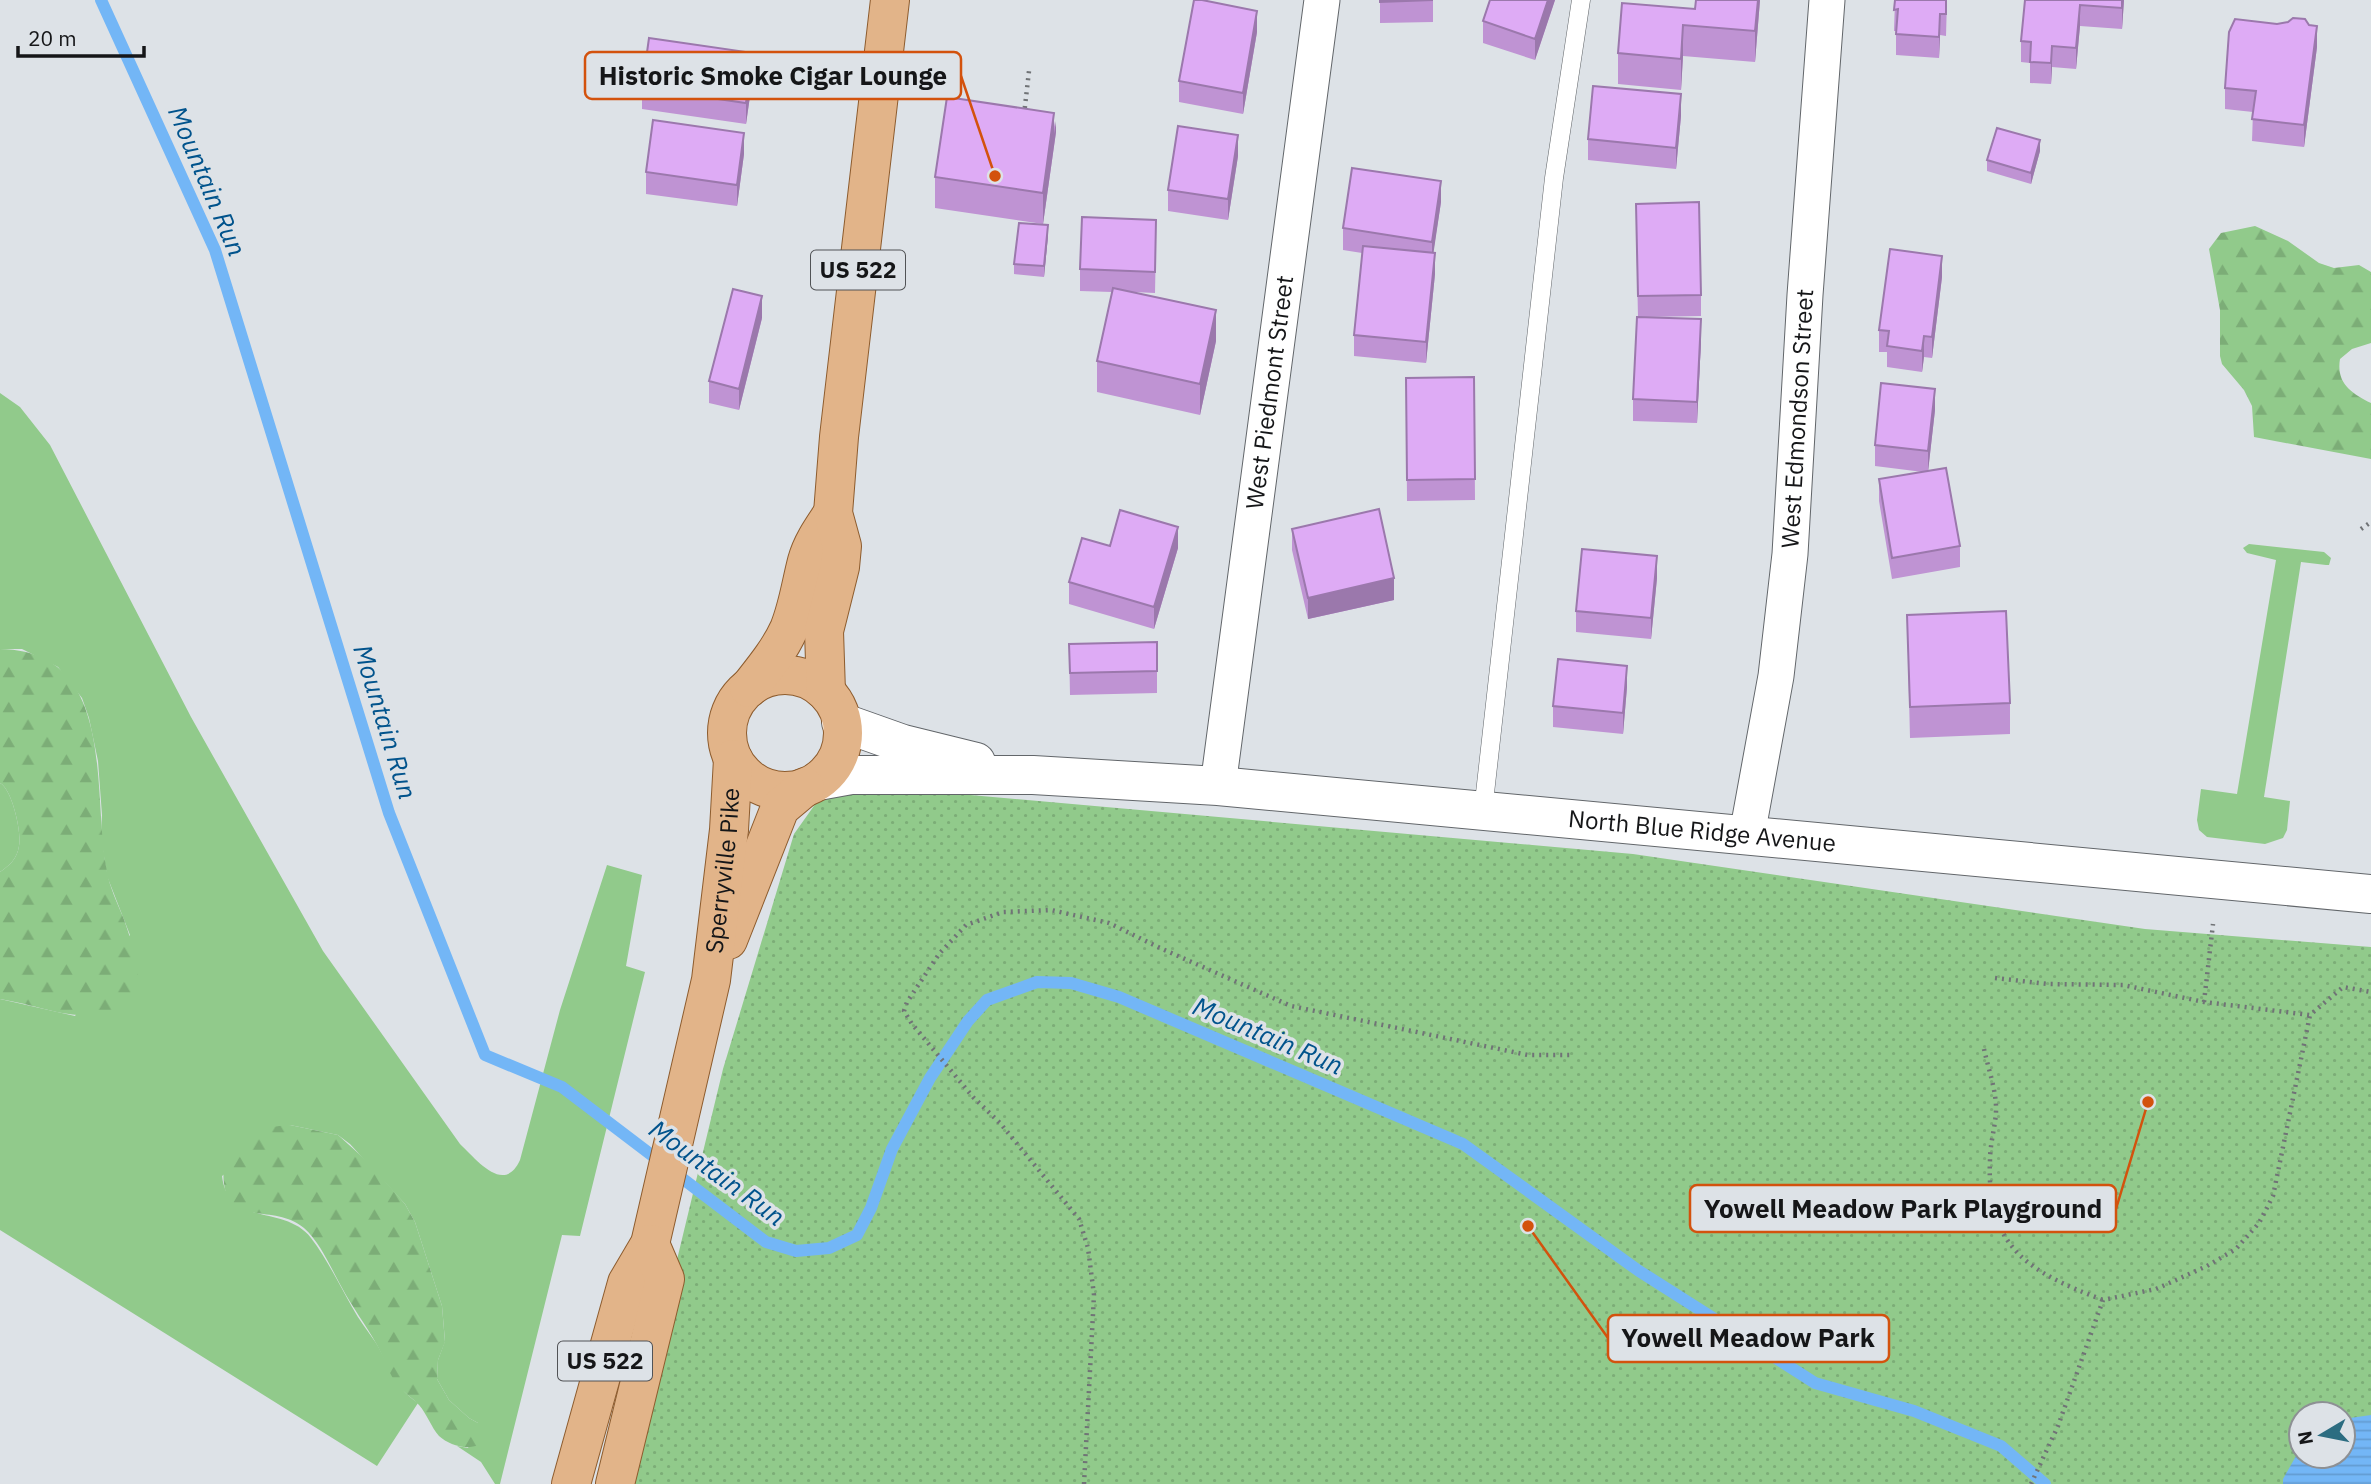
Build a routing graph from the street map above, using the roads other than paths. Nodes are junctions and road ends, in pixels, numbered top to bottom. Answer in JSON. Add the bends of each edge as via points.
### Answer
{"nodes":[{"id":1,"x":890,"y":0,"type":"edge"},
{"id":2,"x":1322,"y":0,"type":"edge"},
{"id":3,"x":1581,"y":0,"type":"edge"},
{"id":4,"x":1827,"y":0,"type":"edge"},
{"id":5,"x":833,"y":513,"type":"junction"},
{"id":6,"x":749,"y":688,"type":"junction"},
{"id":7,"x":833,"y":707,"type":"junction"},
{"id":8,"x":733,"y":760,"type":"junction"},
{"id":9,"x":1033,"y":775,"type":"junction"},
{"id":10,"x":811,"y":784,"type":"junction"},
{"id":11,"x":1219,"y":786,"type":"junction"},
{"id":12,"x":1483,"y":811,"type":"junction"},
{"id":13,"x":1747,"y":835,"type":"junction"},
{"id":14,"x":2371,"y":894,"type":"edge"},
{"id":15,"x":711,"y":980,"type":"junction"},
{"id":16,"x":650,"y":1244,"type":"junction"},
{"id":17,"x":571,"y":1484,"type":"edge"},
{"id":18,"x":615,"y":1484,"type":"edge"}],
"edges":[{"from":1,"to":5,"type":"main road","number":"US 522"},
{"from":2,"to":11,"type":"street","name":"West Piedmont Street"},
{"from":3,"to":12,"type":"lane","via":[[1554,178]]},
{"from":4,"to":13,"type":"street","name":"West Edmondson Street","via":[[1790,554],[1776,676]]},
{"from":5,"to":6,"type":"main road","number":"US 522","via":[[807,559],[788,631]]},
{"from":5,"to":7,"type":"main road","number":"US 522","via":[[842,546],[824,631]]},
{"from":6,"to":7,"type":"main road","via":[[772,676],[808,680]]},
{"from":6,"to":8,"type":"main road","number":"US 522","via":[[739,697],[729,721]]},
{"from":7,"to":9,"type":"street","name":"North Blue Ridge Avenue","via":[[903,744]]},
{"from":7,"to":10,"type":"main road","number":"US 522","via":[[842,744],[829,771]]},
{"from":8,"to":10,"type":"main road","via":[[750,780],[762,786],[791,791]]},
{"from":8,"to":15,"type":"main road","name":"Sperryville Pike","number":"US 522"},
{"from":9,"to":10,"type":"street","name":"North Blue Ridge Avenue","via":[[851,775]]},
{"from":9,"to":11,"type":"street","name":"North Blue Ridge Avenue"},
{"from":10,"to":15,"type":"main road","name":"Sperryville Pike","number":"US 522","via":[[780,808]]},
{"from":11,"to":12,"type":"street","name":"North Blue Ridge Avenue"},
{"from":12,"to":13,"type":"street","name":"North Blue Ridge Avenue"},
{"from":13,"to":14,"type":"street","name":"North Blue Ridge Avenue"},
{"from":15,"to":16,"type":"main road","name":"Sperryville Pike","number":"US 522"},
{"from":16,"to":17,"type":"main road","name":"Sperryville Pike","number":"US 522","via":[[627,1283]]},
{"from":16,"to":18,"type":"main road","number":"US 522","via":[[665,1279]]}]}
